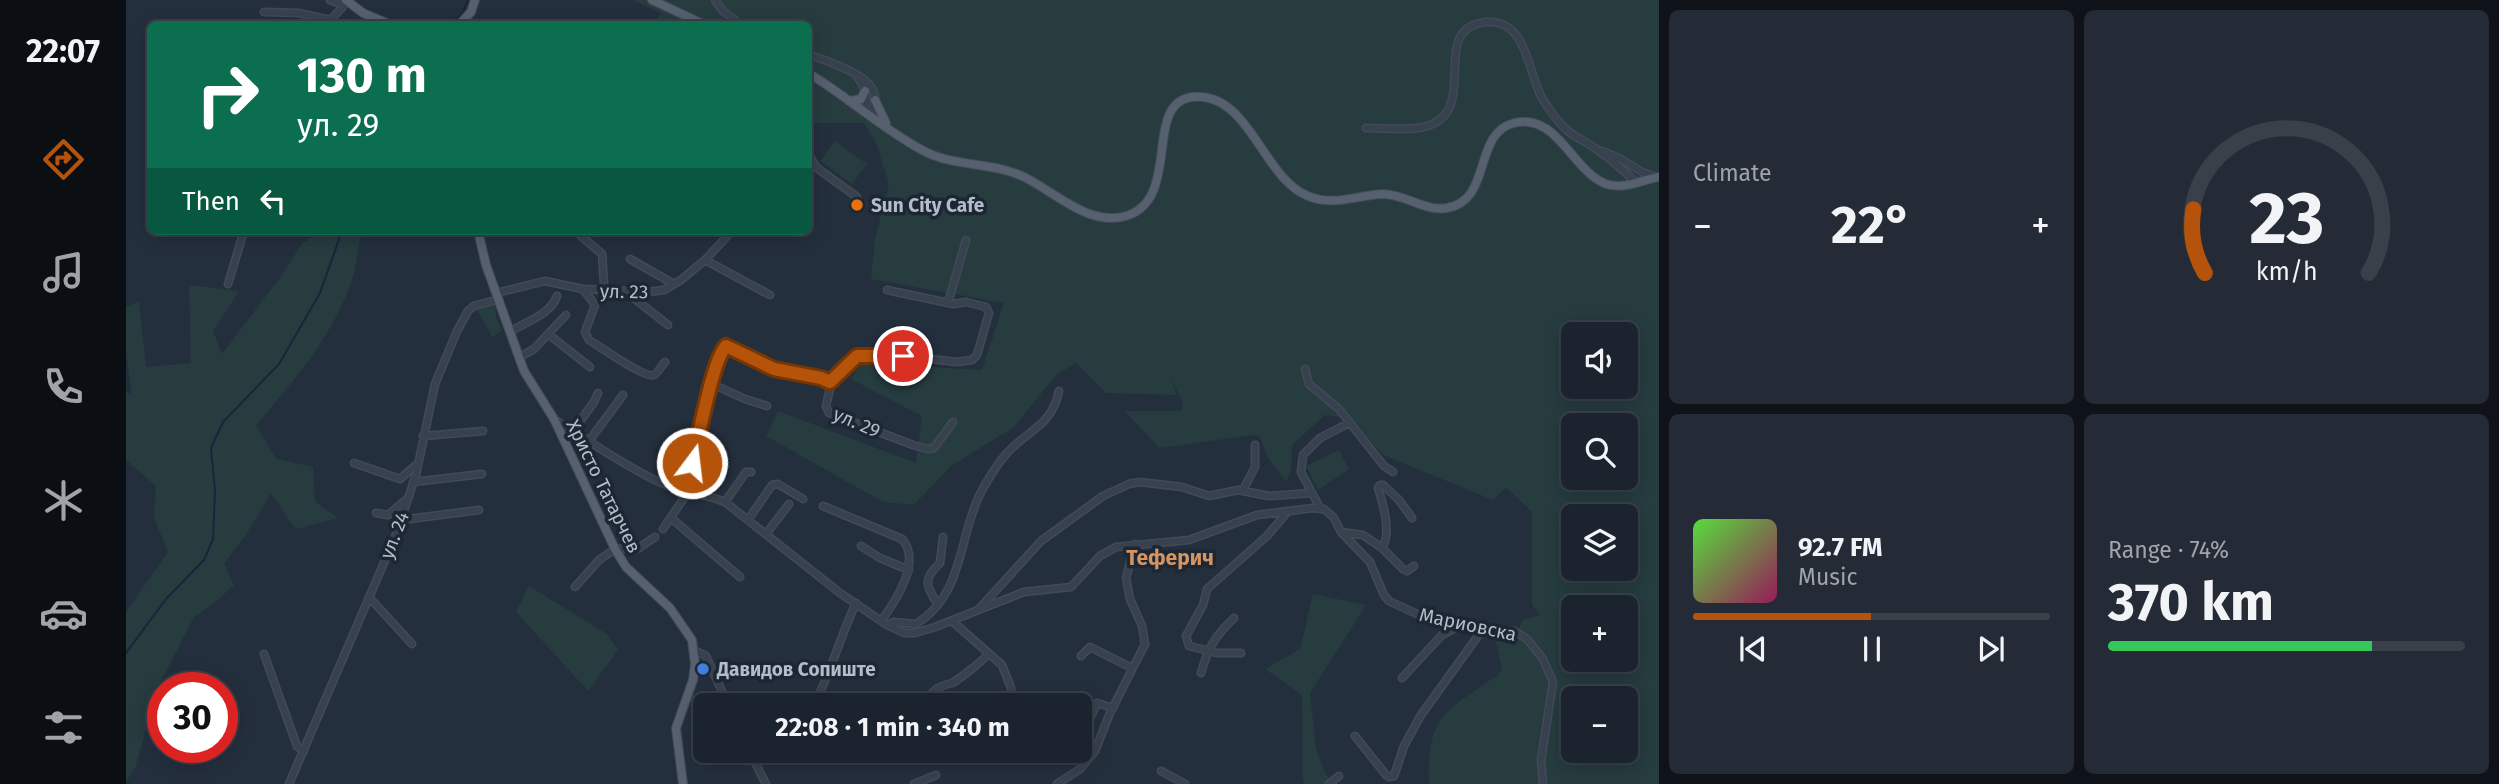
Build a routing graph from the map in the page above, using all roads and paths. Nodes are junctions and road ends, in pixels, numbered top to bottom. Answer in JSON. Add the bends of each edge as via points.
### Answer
{"nodes":[{"id":1,"x":330,"y":0,"type":"edge"},
{"id":2,"x":652,"y":0,"type":"edge"},
{"id":3,"x":715,"y":0,"type":"edge"},
{"id":4,"x":346,"y":2,"type":"edge"},
{"id":5,"x":475,"y":2,"type":"edge"},
{"id":6,"x":264,"y":12,"type":"dead end"},
{"id":7,"x":325,"y":21,"type":"edge"},
{"id":8,"x":329,"y":21,"type":"edge"},
{"id":9,"x":382,"y":21,"type":"edge"},
{"id":10,"x":462,"y":21,"type":"edge"},
{"id":11,"x":472,"y":21,"type":"edge"},
{"id":12,"x":698,"y":21,"type":"edge"},
{"id":13,"x":736,"y":21,"type":"edge"},
{"id":14,"x":812,"y":56,"type":"edge"},
{"id":15,"x":854,"y":73,"type":"junction"},
{"id":16,"x":812,"y":76,"type":"edge"},
{"id":17,"x":865,"y":92,"type":"junction"},
{"id":18,"x":874,"y":100,"type":"junction"},
{"id":19,"x":849,"y":101,"type":"junction"},
{"id":20,"x":865,"y":112,"type":"junction"},
{"id":21,"x":1366,"y":128,"type":"dead end"},
{"id":22,"x":892,"y":131,"type":"junction"},
{"id":23,"x":1597,"y":149,"type":"junction"},
{"id":24,"x":812,"y":160,"type":"edge"},
{"id":25,"x":1634,"y":169,"type":"junction"},
{"id":26,"x":1621,"y":170,"type":"junction"},
{"id":27,"x":1658,"y":177,"type":"edge"},
{"id":28,"x":1636,"y":183,"type":"junction"},
{"id":29,"x":1611,"y":185,"type":"junction"},
{"id":30,"x":857,"y":197,"type":"dead end"},
{"id":31,"x":243,"y":235,"type":"edge"},
{"id":32,"x":479,"y":235,"type":"edge"},
{"id":33,"x":580,"y":235,"type":"dead end"},
{"id":34,"x":728,"y":235,"type":"edge"},
{"id":35,"x":965,"y":240,"type":"dead end"},
{"id":36,"x":630,"y":260,"type":"dead end"},
{"id":37,"x":705,"y":260,"type":"junction"},
{"id":38,"x":228,"y":284,"type":"dead end"},
{"id":39,"x":674,"y":284,"type":"junction"},
{"id":40,"x":583,"y":289,"type":"junction"},
{"id":41,"x":887,"y":290,"type":"dead end"},
{"id":42,"x":602,"y":291,"type":"junction"},
{"id":43,"x":624,"y":291,"type":"junction"},
{"id":44,"x":770,"y":295,"type":"dead end"},
{"id":45,"x":497,"y":296,"type":"junction"},
{"id":46,"x":556,"y":296,"type":"dead end"},
{"id":47,"x":948,"y":303,"type":"junction"},
{"id":48,"x":566,"y":315,"type":"dead end"},
{"id":49,"x":668,"y":325,"type":"dead end"},
{"id":50,"x":510,"y":331,"type":"junction"},
{"id":51,"x":548,"y":334,"type":"junction"},
{"id":52,"x":520,"y":357,"type":"junction"},
{"id":53,"x":665,"y":362,"type":"dead end"},
{"id":54,"x":590,"y":368,"type":"dead end"},
{"id":55,"x":1305,"y":369,"type":"dead end"},
{"id":56,"x":830,"y":382,"type":"junction"},
{"id":57,"x":712,"y":384,"type":"junction"},
{"id":58,"x":1059,"y":391,"type":"dead end"},
{"id":59,"x":598,"y":393,"type":"dead end"},
{"id":60,"x":623,"y":395,"type":"dead end"},
{"id":61,"x":767,"y":406,"type":"dead end"},
{"id":62,"x":554,"y":419,"type":"junction"},
{"id":63,"x":953,"y":422,"type":"dead end"},
{"id":64,"x":1349,"y":423,"type":"junction"},
{"id":65,"x":483,"y":430,"type":"dead end"},
{"id":66,"x":573,"y":431,"type":"junction"},
{"id":67,"x":423,"y":436,"type":"junction"},
{"id":68,"x":589,"y":441,"type":"junction"},
{"id":69,"x":1255,"y":445,"type":"dead end"},
{"id":70,"x":354,"y":463,"type":"dead end"},
{"id":71,"x":418,"y":464,"type":"junction"},
{"id":72,"x":751,"y":472,"type":"dead end"},
{"id":73,"x":1393,"y":472,"type":"dead end"},
{"id":74,"x":482,"y":474,"type":"dead end"},
{"id":75,"x":413,"y":482,"type":"junction"},
{"id":76,"x":1243,"y":490,"type":"junction"},
{"id":77,"x":685,"y":491,"type":"junction"},
{"id":78,"x":1311,"y":493,"type":"junction"},
{"id":79,"x":409,"y":497,"type":"junction"},
{"id":80,"x":803,"y":499,"type":"dead end"},
{"id":81,"x":725,"y":502,"type":"junction"},
{"id":82,"x":789,"y":504,"type":"dead end"},
{"id":83,"x":823,"y":506,"type":"dead end"},
{"id":84,"x":1320,"y":508,"type":"junction"},
{"id":85,"x":479,"y":510,"type":"dead end"},
{"id":86,"x":1288,"y":511,"type":"junction"},
{"id":87,"x":376,"y":513,"type":"dead end"},
{"id":88,"x":671,"y":518,"type":"junction"},
{"id":89,"x":1412,"y":518,"type":"dead end"},
{"id":90,"x":401,"y":520,"type":"junction"},
{"id":91,"x":748,"y":520,"type":"junction"},
{"id":92,"x":663,"y":529,"type":"dead end"},
{"id":93,"x":1341,"y":532,"type":"junction"},
{"id":94,"x":766,"y":534,"type":"junction"},
{"id":95,"x":655,"y":537,"type":"dead end"},
{"id":96,"x":943,"y":537,"type":"dead end"},
{"id":97,"x":1135,"y":544,"type":"junction"},
{"id":98,"x":861,"y":546,"type":"dead end"},
{"id":99,"x":1382,"y":548,"type":"junction"},
{"id":100,"x":615,"y":549,"type":"junction"},
{"id":101,"x":1414,"y":566,"type":"dead end"},
{"id":102,"x":909,"y":570,"type":"junction"},
{"id":103,"x":740,"y":577,"type":"dead end"},
{"id":104,"x":575,"y":587,"type":"dead end"},
{"id":105,"x":369,"y":597,"type":"junction"},
{"id":106,"x":856,"y":603,"type":"junction"},
{"id":107,"x":938,"y":605,"type":"junction"},
{"id":108,"x":978,"y":610,"type":"junction"},
{"id":109,"x":1234,"y":618,"type":"dead end"},
{"id":110,"x":952,"y":621,"type":"junction"},
{"id":111,"x":884,"y":623,"type":"junction"},
{"id":112,"x":1460,"y":625,"type":"junction"},
{"id":113,"x":1483,"y":629,"type":"junction"},
{"id":114,"x":412,"y":644,"type":"dead end"},
{"id":115,"x":694,"y":650,"type":"junction"},
{"id":116,"x":1207,"y":651,"type":"junction"},
{"id":117,"x":1241,"y":653,"type":"dead end"},
{"id":118,"x":264,"y":654,"type":"dead end"},
{"id":119,"x":988,"y":654,"type":"junction"},
{"id":120,"x":1081,"y":656,"type":"dead end"},
{"id":121,"x":1132,"y":668,"type":"junction"},
{"id":122,"x":1201,"y":673,"type":"dead end"},
{"id":123,"x":1402,"y":678,"type":"dead end"},
{"id":124,"x":723,"y":693,"type":"edge"},
{"id":125,"x":820,"y":693,"type":"edge"},
{"id":126,"x":932,"y":693,"type":"edge"},
{"id":127,"x":1012,"y":693,"type":"edge"},
{"id":128,"x":1113,"y":708,"type":"junction"},
{"id":129,"x":1092,"y":714,"type":"edge"},
{"id":130,"x":1354,"y":736,"type":"dead end"},
{"id":131,"x":304,"y":751,"type":"junction"},
{"id":132,"x":755,"y":763,"type":"edge"},
{"id":133,"x":1161,"y":771,"type":"dead end"},
{"id":134,"x":936,"y":775,"type":"dead end"},
{"id":135,"x":1339,"y":776,"type":"dead end"},
{"id":136,"x":289,"y":784,"type":"edge"},
{"id":137,"x":683,"y":784,"type":"edge"},
{"id":138,"x":766,"y":784,"type":"edge"},
{"id":139,"x":914,"y":784,"type":"edge"},
{"id":140,"x":1057,"y":784,"type":"edge"},
{"id":141,"x":1185,"y":784,"type":"edge"},
{"id":142,"x":1329,"y":784,"type":"edge"},
{"id":143,"x":1543,"y":784,"type":"edge"}],
"edges":[{"from":1,"to":4,"type":"street"},
{"from":2,"to":12,"type":"main road"},
{"from":3,"to":13,"type":"street"},
{"from":4,"to":8,"type":"street"},
{"from":4,"to":9,"type":"main road"},
{"from":5,"to":10,"type":"main road"},
{"from":5,"to":11,"type":"main road"},
{"from":6,"to":7,"type":"street","via":[[299,13]]},
{"from":14,"to":15,"type":"street"},
{"from":15,"to":17,"type":"street"},
{"from":15,"to":18,"type":"street","via":[[866,80]]},
{"from":16,"to":19,"type":"main road"},
{"from":17,"to":19,"type":"main road","via":[[861,99]]},
{"from":17,"to":20,"type":"street"},
{"from":18,"to":20,"type":"street","via":[[872,110]]},
{"from":18,"to":22,"type":"main road"},
{"from":19,"to":20,"type":"main road"},
{"from":20,"to":22,"type":"main road"},
{"from":21,"to":23,"type":"street","via":[[1415,128],[1442,119],[1455,90],[1459,37],[1467,27],[1492,22],[1508,28],[1521,42],[1552,113],[1568,131]]},
{"from":22,"to":29,"type":"main road","via":[[933,155],[1002,168],[1087,213],[1109,218],[1128,216],[1150,199],[1158,178],[1166,122],[1176,104],[1193,97],[1221,103],[1280,174],[1301,193],[1323,201],[1384,194],[1430,207],[1455,206],[1475,188],[1495,136],[1508,125],[1525,122],[1547,129],[1591,174]]},
{"from":23,"to":25,"type":"street"},
{"from":23,"to":26,"type":"street"},
{"from":24,"to":30,"type":"street"},
{"from":25,"to":27,"type":"street"},
{"from":25,"to":28,"type":"street"},
{"from":26,"to":28,"type":"street"},
{"from":26,"to":29,"type":"street"},
{"from":27,"to":28,"type":"main road"},
{"from":28,"to":29,"type":"main road"},
{"from":31,"to":38,"type":"street"},
{"from":32,"to":45,"type":"main road","name":"Христо Татарчев"},
{"from":33,"to":42,"type":"street","via":[[602,254]]},
{"from":34,"to":37,"type":"street","name":"ул. 23"},
{"from":35,"to":47,"type":"street"},
{"from":36,"to":39,"type":"street"},
{"from":37,"to":39,"type":"street","name":"ул. 23"},
{"from":37,"to":44,"type":"street"},
{"from":39,"to":43,"type":"street","name":"ул. 23","via":[[657,292]]},
{"from":40,"to":42,"type":"street","name":"ул. 23"},
{"from":40,"to":45,"type":"street","name":"ул. 23","via":[[545,281]]},
{"from":40,"to":53,"type":"street","via":[[595,305],[584,332],[589,340],[651,376]]},
{"from":41,"to":47,"type":"street"},
{"from":42,"to":43,"type":"street","name":"ул. 23"},
{"from":43,"to":49,"type":"street"},
{"from":45,"to":50,"type":"main road","name":"Христо Татарчев"},
{"from":45,"to":67,"type":"street","name":"ул. 24","via":[[468,311],[436,384]]},
{"from":46,"to":50,"type":"street","via":[[548,310]]},
{"from":47,"to":56,"type":"street","via":[[966,302],[988,309],[975,358],[957,362],[857,356]]},
{"from":48,"to":51,"type":"street"},
{"from":50,"to":52,"type":"main road","name":"Христо Татарчев"},
{"from":51,"to":52,"type":"street"},
{"from":51,"to":54,"type":"street"},
{"from":52,"to":62,"type":"main road","name":"Христо Татарчев","via":[[530,383]]},
{"from":55,"to":64,"type":"street","via":[[1309,384]]},
{"from":56,"to":57,"type":"street","name":"ул. 29","via":[[774,369],[726,346]]},
{"from":56,"to":63,"type":"street","name":"ул. 29","via":[[829,413],[913,445],[934,448]]},
{"from":57,"to":61,"type":"street"},
{"from":57,"to":77,"type":"street","name":"ул. 29"},
{"from":58,"to":107,"type":"street","via":[[1047,420],[1009,451],[980,494],[964,548]]},
{"from":59,"to":66,"type":"street"},
{"from":60,"to":68,"type":"street"},
{"from":62,"to":66,"type":"street"},
{"from":62,"to":100,"type":"main road","name":"Христо Татарчев"},
{"from":64,"to":73,"type":"street"},
{"from":64,"to":78,"type":"street","via":[[1320,438],[1303,455],[1301,472]]},
{"from":65,"to":67,"type":"street"},
{"from":66,"to":68,"type":"street"},
{"from":67,"to":71,"type":"street","name":"ул. 24"},
{"from":68,"to":77,"type":"street","via":[[620,462]]},
{"from":69,"to":76,"type":"street","via":[[1255,467]]},
{"from":70,"to":71,"type":"street","via":[[400,479]]},
{"from":71,"to":75,"type":"street","name":"ул. 24"},
{"from":72,"to":81,"type":"street","via":[[746,472]]},
{"from":74,"to":75,"type":"street"},
{"from":75,"to":79,"type":"street","name":"ул. 24"},
{"from":76,"to":78,"type":"street","via":[[1269,496]]},
{"from":76,"to":108,"type":"street","via":[[1209,496],[1140,482],[1115,489],[1041,541]]},
{"from":77,"to":81,"type":"street"},
{"from":77,"to":88,"type":"street","name":"ул. 29"},
{"from":78,"to":84,"type":"street"},
{"from":79,"to":87,"type":"street","via":[[388,515]]},
{"from":79,"to":90,"type":"street","name":"ул. 24"},
{"from":80,"to":91,"type":"street","via":[[772,485]]},
{"from":81,"to":91,"type":"street"},
{"from":82,"to":94,"type":"street"},
{"from":83,"to":102,"type":"street","via":[[902,539],[910,552]]},
{"from":84,"to":86,"type":"street"},
{"from":84,"to":93,"type":"street","via":[[1329,512]]},
{"from":85,"to":90,"type":"street"},
{"from":86,"to":97,"type":"street","via":[[1248,517],[1189,540]]},
{"from":86,"to":116,"type":"street","via":[[1267,536],[1206,589],[1185,641]]},
{"from":88,"to":92,"type":"street","name":"ул. 29"},
{"from":88,"to":103,"type":"street"},
{"from":89,"to":99,"type":"street","via":[[1384,485],[1379,485],[1386,536]]},
{"from":90,"to":105,"type":"street","name":"ул. 24"},
{"from":91,"to":94,"type":"street"},
{"from":93,"to":99,"type":"street","via":[[1363,535]]},
{"from":93,"to":112,"type":"street","name":"Мариовска","via":[[1370,562],[1389,601]]},
{"from":94,"to":106,"type":"street"},
{"from":95,"to":100,"type":"street","via":[[639,548]]},
{"from":96,"to":107,"type":"street","via":[[940,563],[927,577]]},
{"from":97,"to":108,"type":"street","via":[[1107,551],[1071,587],[1024,592]]},
{"from":97,"to":121,"type":"street","via":[[1126,578],[1145,644]]},
{"from":98,"to":102,"type":"street"},
{"from":99,"to":101,"type":"street","via":[[1402,569]]},
{"from":100,"to":104,"type":"street"},
{"from":100,"to":115,"type":"main road","name":"Христо Татарчев","via":[[626,567],[670,607]]},
{"from":102,"to":111,"type":"street"},
{"from":105,"to":114,"type":"street"},
{"from":105,"to":131,"type":"street","name":"ул. 24"},
{"from":106,"to":111,"type":"street"},
{"from":106,"to":125,"type":"street"},
{"from":107,"to":111,"type":"street","via":[[916,624]]},
{"from":108,"to":110,"type":"street"},
{"from":109,"to":116,"type":"street"},
{"from":110,"to":111,"type":"street","via":[[908,634]]},
{"from":110,"to":119,"type":"street"},
{"from":112,"to":113,"type":"street","name":"Мариовска"},
{"from":112,"to":123,"type":"street","via":[[1442,635]]},
{"from":113,"to":130,"type":"street","via":[[1421,715],[1394,776],[1386,775]]},
{"from":113,"to":143,"type":"street","name":"Мариовска","via":[[1521,634],[1550,673],[1553,687],[1541,760]]},
{"from":115,"to":124,"type":"street","via":[[706,656]]},
{"from":115,"to":137,"type":"main road","via":[[693,680],[676,728]]},
{"from":116,"to":117,"type":"street"},
{"from":116,"to":122,"type":"street"},
{"from":118,"to":131,"type":"street","via":[[298,746]]},
{"from":119,"to":126,"type":"street"},
{"from":119,"to":127,"type":"street","via":[[1002,665]]},
{"from":120,"to":121,"type":"street","via":[[1090,647]]},
{"from":121,"to":128,"type":"street"},
{"from":128,"to":129,"type":"street","via":[[1097,703]]},
{"from":128,"to":140,"type":"street","via":[[1089,761]]},
{"from":131,"to":136,"type":"street","name":"ул. 24"},
{"from":132,"to":138,"type":"street"},
{"from":133,"to":141,"type":"street"},
{"from":134,"to":139,"type":"street"},
{"from":135,"to":142,"type":"street"}]}
